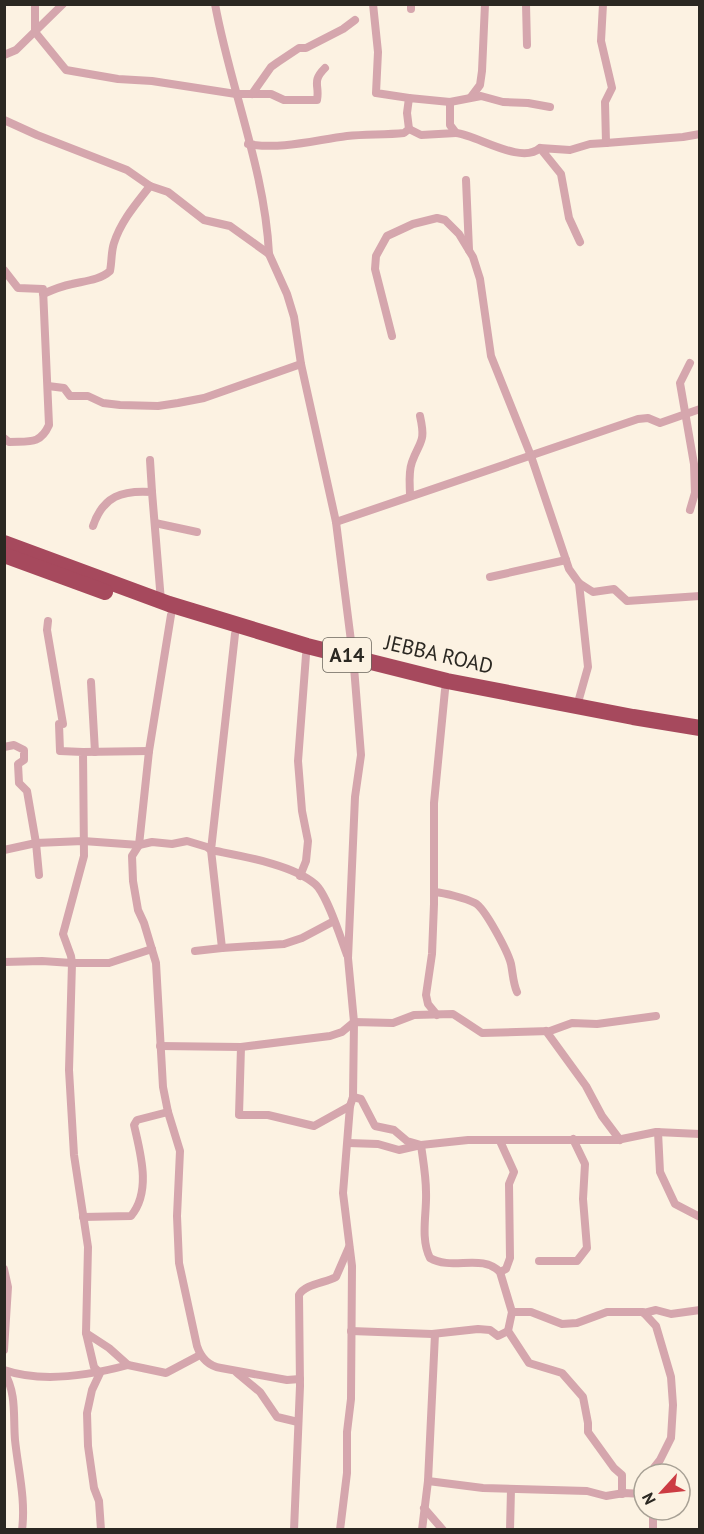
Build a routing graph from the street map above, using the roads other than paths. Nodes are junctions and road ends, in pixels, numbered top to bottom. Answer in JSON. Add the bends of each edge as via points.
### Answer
{"nodes":[{"id":1,"x":35,"y":4,"type":"edge"},
{"id":2,"x":63,"y":4,"type":"edge"},
{"id":3,"x":215,"y":4,"type":"edge"},
{"id":4,"x":373,"y":4,"type":"edge"},
{"id":5,"x":485,"y":4,"type":"edge"},
{"id":6,"x":526,"y":4,"type":"edge"},
{"id":7,"x":603,"y":4,"type":"edge"},
{"id":8,"x":355,"y":20,"type":"dead end"},
{"id":9,"x":35,"y":32,"type":"junction"},
{"id":10,"x":527,"y":45,"type":"dead end"},
{"id":11,"x":4,"y":55,"type":"edge"},
{"id":12,"x":325,"y":68,"type":"dead end"},
{"id":13,"x":236,"y":94,"type":"junction"},
{"id":14,"x":252,"y":94,"type":"junction"},
{"id":15,"x":410,"y":98,"type":"junction"},
{"id":16,"x":471,"y":98,"type":"junction"},
{"id":17,"x":450,"y":102,"type":"junction"},
{"id":18,"x":550,"y":107,"type":"dead end"},
{"id":19,"x":4,"y":120,"type":"edge"},
{"id":20,"x":409,"y":129,"type":"junction"},
{"id":21,"x":456,"y":133,"type":"junction"},
{"id":22,"x":699,"y":134,"type":"edge"},
{"id":23,"x":606,"y":143,"type":"junction"},
{"id":24,"x":248,"y":144,"type":"junction"},
{"id":25,"x":540,"y":148,"type":"junction"},
{"id":26,"x":466,"y":180,"type":"dead end"},
{"id":27,"x":150,"y":186,"type":"junction"},
{"id":28,"x":580,"y":242,"type":"dead end"},
{"id":29,"x":469,"y":251,"type":"junction"},
{"id":30,"x":269,"y":254,"type":"junction"},
{"id":31,"x":4,"y":270,"type":"edge"},
{"id":32,"x":43,"y":294,"type":"junction"},
{"id":33,"x":392,"y":336,"type":"dead end"},
{"id":34,"x":690,"y":363,"type":"dead end"},
{"id":35,"x":301,"y":364,"type":"junction"},
{"id":36,"x":48,"y":386,"type":"junction"},
{"id":37,"x":699,"y":409,"type":"edge"},
{"id":38,"x":685,"y":415,"type":"junction"},
{"id":39,"x":420,"y":416,"type":"dead end"},
{"id":40,"x":4,"y":438,"type":"edge"},
{"id":41,"x":531,"y":456,"type":"junction"},
{"id":42,"x":150,"y":460,"type":"dead end"},
{"id":43,"x":152,"y":492,"type":"junction"},
{"id":44,"x":410,"y":496,"type":"junction"},
{"id":45,"x":690,"y":510,"type":"dead end"},
{"id":46,"x":336,"y":522,"type":"junction"},
{"id":47,"x":155,"y":523,"type":"junction"},
{"id":48,"x":93,"y":526,"type":"dead end"},
{"id":49,"x":197,"y":532,"type":"dead end"},
{"id":50,"x":4,"y":543,"type":"edge"},
{"id":51,"x":4,"y":555,"type":"edge"},
{"id":52,"x":566,"y":560,"type":"junction"},
{"id":53,"x":490,"y":576,"type":"dead end"},
{"id":54,"x":579,"y":583,"type":"junction"},
{"id":55,"x":699,"y":596,"type":"edge"},
{"id":56,"x":160,"y":601,"type":"junction"},
{"id":57,"x":171,"y":615,"type":"junction"},
{"id":58,"x":48,"y":621,"type":"dead end"},
{"id":59,"x":235,"y":634,"type":"junction"},
{"id":60,"x":306,"y":655,"type":"junction"},
{"id":61,"x":353,"y":662,"type":"junction"},
{"id":62,"x":92,"y":682,"type":"dead end"},
{"id":63,"x":445,"y":690,"type":"junction"},
{"id":64,"x":577,"y":706,"type":"junction"},
{"id":65,"x":699,"y":728,"type":"edge"},
{"id":66,"x":699,"y":739,"type":"edge"},
{"id":67,"x":4,"y":747,"type":"edge"},
{"id":68,"x":149,"y":751,"type":"junction"},
{"id":69,"x":83,"y":752,"type":"junction"},
{"id":70,"x":96,"y":752,"type":"junction"},
{"id":71,"x":83,"y":841,"type":"junction"},
{"id":72,"x":36,"y":843,"type":"junction"},
{"id":73,"x":139,"y":845,"type":"junction"},
{"id":74,"x":4,"y":850,"type":"edge"},
{"id":75,"x":211,"y":850,"type":"junction"},
{"id":76,"x":39,"y":875,"type":"dead end"},
{"id":77,"x":300,"y":876,"type":"junction"},
{"id":78,"x":434,"y":892,"type":"junction"},
{"id":79,"x":334,"y":921,"type":"junction"},
{"id":80,"x":222,"y":948,"type":"junction"},
{"id":81,"x":152,"y":949,"type":"junction"},
{"id":82,"x":195,"y":951,"type":"dead end"},
{"id":83,"x":348,"y":958,"type":"junction"},
{"id":84,"x":4,"y":962,"type":"edge"},
{"id":85,"x":72,"y":963,"type":"junction"},
{"id":86,"x":517,"y":992,"type":"dead end"},
{"id":87,"x":437,"y":1015,"type":"junction"},
{"id":88,"x":657,"y":1016,"type":"dead end"},
{"id":89,"x":354,"y":1022,"type":"junction"},
{"id":90,"x":546,"y":1031,"type":"junction"},
{"id":91,"x":160,"y":1046,"type":"junction"},
{"id":92,"x":241,"y":1047,"type":"junction"},
{"id":93,"x":353,"y":1097,"type":"junction"},
{"id":94,"x":350,"y":1106,"type":"junction"},
{"id":95,"x":168,"y":1112,"type":"junction"},
{"id":96,"x":658,"y":1132,"type":"junction"},
{"id":97,"x":699,"y":1134,"type":"edge"},
{"id":98,"x":573,"y":1139,"type":"junction"},
{"id":99,"x":621,"y":1140,"type":"junction"},
{"id":100,"x":500,"y":1141,"type":"junction"},
{"id":101,"x":348,"y":1143,"type":"junction"},
{"id":102,"x":421,"y":1145,"type":"junction"},
{"id":103,"x":699,"y":1216,"type":"edge"},
{"id":104,"x":83,"y":1217,"type":"junction"},
{"id":105,"x":349,"y":1247,"type":"junction"},
{"id":106,"x":539,"y":1261,"type":"dead end"},
{"id":107,"x":4,"y":1269,"type":"edge"},
{"id":108,"x":500,"y":1272,"type":"junction"},
{"id":109,"x":699,"y":1310,"type":"edge"},
{"id":110,"x":512,"y":1312,"type":"junction"},
{"id":111,"x":644,"y":1313,"type":"junction"},
{"id":112,"x":351,"y":1331,"type":"junction"},
{"id":113,"x":508,"y":1331,"type":"junction"},
{"id":114,"x":86,"y":1333,"type":"junction"},
{"id":115,"x":435,"y":1334,"type":"junction"},
{"id":116,"x":4,"y":1350,"type":"edge"},
{"id":117,"x":200,"y":1355,"type":"junction"},
{"id":118,"x":128,"y":1365,"type":"junction"},
{"id":119,"x":4,"y":1371,"type":"edge"},
{"id":120,"x":234,"y":1371,"type":"junction"},
{"id":121,"x":100,"y":1373,"type":"junction"},
{"id":122,"x":300,"y":1379,"type":"junction"},
{"id":123,"x":298,"y":1422,"type":"junction"},
{"id":124,"x":658,"y":1462,"type":"edge"},
{"id":125,"x":428,"y":1481,"type":"junction"},
{"id":126,"x":511,"y":1489,"type":"junction"},
{"id":127,"x":622,"y":1494,"type":"junction"},
{"id":128,"x":632,"y":1494,"type":"edge"},
{"id":129,"x":424,"y":1508,"type":"junction"},
{"id":130,"x":22,"y":1530,"type":"edge"},
{"id":131,"x":101,"y":1530,"type":"edge"},
{"id":132,"x":294,"y":1530,"type":"edge"},
{"id":133,"x":340,"y":1530,"type":"edge"},
{"id":134,"x":422,"y":1530,"type":"edge"},
{"id":135,"x":443,"y":1530,"type":"edge"},
{"id":136,"x":510,"y":1530,"type":"edge"}],
"edges":[{"from":1,"to":9,"type":"street"},
{"from":2,"to":9,"type":"street"},
{"from":3,"to":13,"type":"street"},
{"from":4,"to":15,"type":"street","via":[[378,52],[376,93]]},
{"from":5,"to":16,"type":"street","via":[[480,85]]},
{"from":6,"to":10,"type":"street"},
{"from":7,"to":23,"type":"street","via":[[601,41],[612,88],[605,102]]},
{"from":8,"to":14,"type":"street","via":[[271,67]]},
{"from":9,"to":11,"type":"street","via":[[16,50]]},
{"from":9,"to":13,"type":"street","via":[[66,70]]},
{"from":12,"to":14,"type":"street","via":[[318,75],[317,100],[284,100],[271,94]]},
{"from":13,"to":14,"type":"street"},
{"from":13,"to":24,"type":"street"},
{"from":15,"to":17,"type":"street"},
{"from":15,"to":20,"type":"street"},
{"from":16,"to":17,"type":"street"},
{"from":16,"to":18,"type":"street","via":[[481,96]]},
{"from":17,"to":21,"type":"street","via":[[450,125]]},
{"from":19,"to":27,"type":"street","via":[[127,170]]},
{"from":20,"to":21,"type":"street","via":[[421,135]]},
{"from":20,"to":24,"type":"street","via":[[404,133],[289,145]]},
{"from":21,"to":25,"type":"street","via":[[527,154]]},
{"from":22,"to":23,"type":"street"},
{"from":23,"to":25,"type":"street","via":[[570,150]]},
{"from":24,"to":30,"type":"street","via":[[266,216]]},
{"from":25,"to":28,"type":"street","via":[[561,174],[569,218]]},
{"from":26,"to":29,"type":"street"},
{"from":27,"to":30,"type":"street","via":[[168,192],[204,220],[230,226]]},
{"from":27,"to":32,"type":"street","via":[[122,226],[114,243],[110,271],[100,278]]},
{"from":29,"to":33,"type":"street","via":[[459,234],[445,220],[437,218],[387,236],[376,256],[375,269]]},
{"from":29,"to":41,"type":"street","via":[[480,279],[491,356]]},
{"from":30,"to":35,"type":"street","via":[[294,317]]},
{"from":31,"to":32,"type":"street","via":[[18,288],[43,289]]},
{"from":32,"to":36,"type":"street"},
{"from":34,"to":38,"type":"street","via":[[681,382]]},
{"from":35,"to":36,"type":"street","via":[[204,398],[158,406],[103,404],[88,396],[70,396],[64,388]]},
{"from":35,"to":46,"type":"street"},
{"from":36,"to":40,"type":"street","via":[[50,425],[44,437],[9,442]]},
{"from":37,"to":38,"type":"street"},
{"from":38,"to":41,"type":"street","via":[[660,423],[638,419]]},
{"from":38,"to":45,"type":"street","via":[[694,464],[695,493]]},
{"from":39,"to":44,"type":"street","via":[[423,442],[412,461]]},
{"from":41,"to":44,"type":"street"},
{"from":41,"to":52,"type":"street"},
{"from":42,"to":43,"type":"street"},
{"from":43,"to":47,"type":"street"},
{"from":43,"to":48,"type":"street","via":[[122,492],[97,513]]},
{"from":44,"to":46,"type":"street"},
{"from":46,"to":61,"type":"street"},
{"from":47,"to":49,"type":"street"},
{"from":47,"to":56,"type":"street"},
{"from":50,"to":56,"type":"highway","name":"JEBBA ROAD","number":"A14"},
{"from":51,"to":57,"type":"highway"},
{"from":52,"to":53,"type":"street"},
{"from":52,"to":54,"type":"street"},
{"from":54,"to":55,"type":"street","via":[[593,592],[614,589],[627,601]]},
{"from":54,"to":64,"type":"street","via":[[588,667]]},
{"from":56,"to":61,"type":"highway","name":"JEBBA ROAD","number":"A14"},
{"from":57,"to":59,"type":"highway"},
{"from":57,"to":68,"type":"street"},
{"from":58,"to":69,"type":"street","via":[[63,724],[59,724],[60,751]]},
{"from":59,"to":60,"type":"highway"},
{"from":59,"to":75,"type":"street"},
{"from":60,"to":61,"type":"highway"},
{"from":60,"to":77,"type":"street","via":[[298,761],[308,840]]},
{"from":61,"to":63,"type":"highway"},
{"from":61,"to":64,"type":"highway","name":"JEBBA ROAD","number":"A14"},
{"from":61,"to":83,"type":"street","via":[[362,755],[355,797]]},
{"from":62,"to":70,"type":"street"},
{"from":63,"to":66,"type":"highway"},
{"from":63,"to":78,"type":"street","via":[[434,803]]},
{"from":64,"to":65,"type":"highway","name":"JEBBA ROAD","number":"A14"},
{"from":67,"to":72,"type":"street","via":[[14,745],[24,750],[24,760],[18,764],[19,783],[27,791]]},
{"from":68,"to":70,"type":"street"},
{"from":68,"to":73,"type":"street"},
{"from":69,"to":70,"type":"street"},
{"from":69,"to":71,"type":"street"},
{"from":71,"to":72,"type":"street"},
{"from":71,"to":73,"type":"street"},
{"from":71,"to":85,"type":"street","via":[[84,856],[63,934]]},
{"from":72,"to":74,"type":"street"},
{"from":72,"to":76,"type":"street"},
{"from":73,"to":75,"type":"street","via":[[188,840]]},
{"from":73,"to":81,"type":"street","via":[[132,856],[133,881]]},
{"from":75,"to":77,"type":"street","via":[[256,859]]},
{"from":75,"to":80,"type":"street"},
{"from":77,"to":79,"type":"street","via":[[316,885]]},
{"from":78,"to":86,"type":"street","via":[[477,904],[505,949]]},
{"from":78,"to":87,"type":"street","via":[[426,995]]},
{"from":79,"to":80,"type":"street","via":[[284,944]]},
{"from":79,"to":83,"type":"street"},
{"from":80,"to":82,"type":"street"},
{"from":81,"to":85,"type":"street","via":[[109,963]]},
{"from":81,"to":91,"type":"street","via":[[158,980]]},
{"from":83,"to":89,"type":"street"},
{"from":84,"to":85,"type":"street"},
{"from":85,"to":104,"type":"street","via":[[69,1070],[74,1155]]},
{"from":87,"to":89,"type":"street","via":[[414,1015],[393,1023]]},
{"from":87,"to":90,"type":"street","via":[[453,1014],[482,1033]]},
{"from":88,"to":90,"type":"street","via":[[597,1024],[572,1023]]},
{"from":89,"to":92,"type":"street","via":[[330,1036]]},
{"from":89,"to":93,"type":"street"},
{"from":90,"to":99,"type":"street"},
{"from":91,"to":92,"type":"street"},
{"from":91,"to":95,"type":"street"},
{"from":92,"to":94,"type":"street","via":[[239,1115],[268,1115],[314,1126]]},
{"from":93,"to":94,"type":"street"},
{"from":93,"to":102,"type":"street","via":[[361,1099],[375,1126],[394,1130],[407,1141]]},
{"from":94,"to":101,"type":"street"},
{"from":95,"to":104,"type":"street","via":[[137,1120],[134,1125],[144,1174],[136,1210],[131,1216]]},
{"from":95,"to":117,"type":"street","via":[[180,1151],[179,1263]]},
{"from":96,"to":97,"type":"street"},
{"from":96,"to":99,"type":"street"},
{"from":96,"to":103,"type":"street","via":[[660,1172],[675,1204]]},
{"from":98,"to":99,"type":"street"},
{"from":98,"to":100,"type":"street"},
{"from":98,"to":106,"type":"street","via":[[585,1164],[587,1248],[577,1261]]},
{"from":100,"to":102,"type":"street"},
{"from":100,"to":108,"type":"street","via":[[514,1172],[509,1184],[510,1258],[506,1269]]},
{"from":101,"to":102,"type":"street","via":[[378,1144],[399,1150]]},
{"from":101,"to":105,"type":"street","via":[[343,1192]]},
{"from":102,"to":108,"type":"street","via":[[426,1193],[425,1244],[430,1258],[444,1263],[485,1263]]},
{"from":104,"to":114,"type":"street","via":[[88,1247]]},
{"from":105,"to":112,"type":"street"},
{"from":105,"to":122,"type":"street","via":[[336,1277],[301,1291]]},
{"from":107,"to":116,"type":"street","via":[[8,1287]]},
{"from":108,"to":110,"type":"street"},
{"from":109,"to":111,"type":"street"},
{"from":110,"to":111,"type":"street","via":[[531,1312],[562,1324],[578,1323],[607,1312]]},
{"from":110,"to":113,"type":"street"},
{"from":111,"to":124,"type":"street","via":[[656,1326],[671,1377],[671,1438]]},
{"from":112,"to":115,"type":"street"},
{"from":112,"to":133,"type":"street","via":[[347,1473]]},
{"from":113,"to":115,"type":"street","via":[[498,1336],[490,1330],[478,1329]]},
{"from":113,"to":127,"type":"street","via":[[529,1363],[562,1373],[583,1397],[588,1432],[622,1475]]},
{"from":114,"to":118,"type":"street"},
{"from":114,"to":121,"type":"street","via":[[94,1367]]},
{"from":115,"to":125,"type":"street"},
{"from":117,"to":118,"type":"street","via":[[166,1373]]},
{"from":117,"to":120,"type":"street","via":[[213,1367]]},
{"from":118,"to":121,"type":"street"},
{"from":119,"to":121,"type":"street","via":[[19,1375]]},
{"from":119,"to":130,"type":"street","via":[[15,1401]]},
{"from":120,"to":122,"type":"street"},
{"from":120,"to":123,"type":"street","via":[[260,1392],[277,1417]]},
{"from":121,"to":131,"type":"street","via":[[87,1413]]},
{"from":122,"to":123,"type":"street"},
{"from":123,"to":132,"type":"street"},
{"from":125,"to":126,"type":"street"},
{"from":125,"to":129,"type":"street"},
{"from":126,"to":127,"type":"street"},
{"from":126,"to":136,"type":"street"},
{"from":127,"to":128,"type":"street"},
{"from":129,"to":134,"type":"street"},
{"from":129,"to":135,"type":"street"}]}
